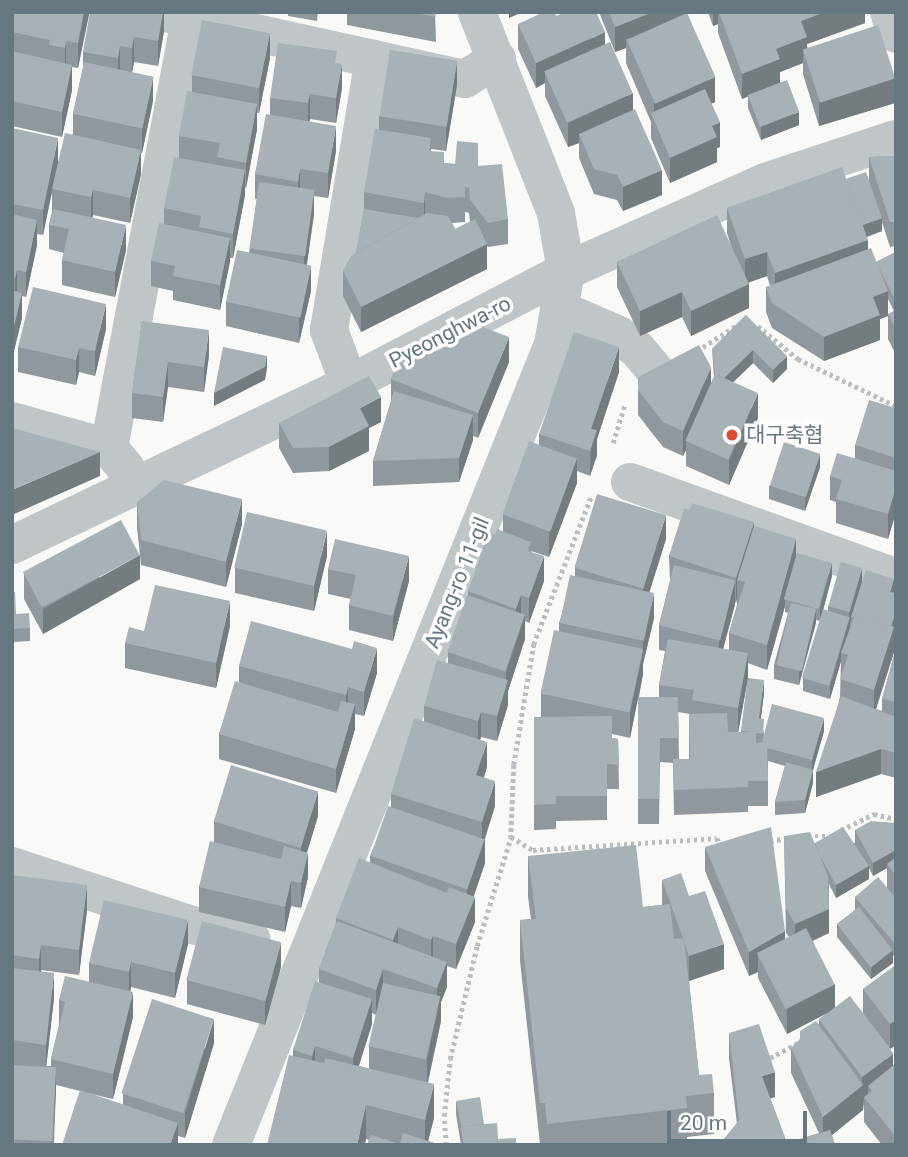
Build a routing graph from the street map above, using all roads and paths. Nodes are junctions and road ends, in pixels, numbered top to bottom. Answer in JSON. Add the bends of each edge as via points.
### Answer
{"nodes":[{"id":1,"x":477,"y":12,"type":"edge"},
{"id":2,"x":889,"y":12,"type":"edge"},
{"id":3,"x":175,"y":15,"type":"edge"},
{"id":4,"x":896,"y":34,"type":"edge"},
{"id":5,"x":497,"y":59,"type":"junction"},
{"id":6,"x":374,"y":60,"type":"junction"},
{"id":7,"x":896,"y":139,"type":"edge"},
{"id":8,"x":566,"y":271,"type":"junction"},
{"id":9,"x":559,"y":309,"type":"junction"},
{"id":10,"x":659,"y":375,"type":"junction"},
{"id":11,"x":349,"y":384,"type":"junction"},
{"id":12,"x":896,"y":406,"type":"edge"},
{"id":13,"x":12,"y":421,"type":"edge"},
{"id":14,"x":109,"y":448,"type":"junction"},
{"id":15,"x":630,"y":482,"type":"joint"},
{"id":16,"x":139,"y":483,"type":"junction"},
{"id":17,"x":593,"y":495,"type":"dead end"},
{"id":18,"x":12,"y":545,"type":"edge"},
{"id":19,"x":896,"y":577,"type":"edge"},
{"id":20,"x":896,"y":819,"type":"edge"},
{"id":21,"x":511,"y":837,"type":"junction"},
{"id":22,"x":761,"y":843,"type":"edge"},
{"id":23,"x":735,"y":847,"type":"edge"},
{"id":24,"x":12,"y":866,"type":"edge"},
{"id":25,"x":308,"y":953,"type":"junction"},
{"id":26,"x":806,"y":1038,"type":"edge"},
{"id":27,"x":770,"y":1058,"type":"edge"},
{"id":28,"x":232,"y":1145,"type":"edge"},
{"id":29,"x":446,"y":1145,"type":"edge"}],
"edges":[{"from":1,"to":5,"type":"street","name":"Ayang-ro 11-gil"},
{"from":2,"to":4,"type":"street"},
{"from":3,"to":6,"type":"street"},
{"from":3,"to":14,"type":"street"},
{"from":5,"to":6,"type":"street","via":[[465,79]]},
{"from":5,"to":8,"type":"street","name":"Ayang-ro 11-gil","via":[[556,213]]},
{"from":6,"to":11,"type":"street","via":[[329,330]]},
{"from":7,"to":8,"type":"street","name":"Pyeonghwa-ro","via":[[765,182]]},
{"from":8,"to":9,"type":"street","name":"Ayang-ro 11-gil"},
{"from":8,"to":11,"type":"street","name":"Pyeonghwa-ro"},
{"from":9,"to":10,"type":"street","via":[[619,335]]},
{"from":9,"to":25,"type":"street","name":"Ayang-ro 11-gil","via":[[553,344]]},
{"from":10,"to":12,"type":"path","via":[[749,318],[798,359]]},
{"from":10,"to":15,"type":"path","via":[[629,392],[613,442]]},
{"from":11,"to":16,"type":"street","name":"Pyeonghwa-ro"},
{"from":13,"to":14,"type":"street"},
{"from":14,"to":16,"type":"street"},
{"from":15,"to":19,"type":"street"},
{"from":16,"to":18,"type":"street","name":"Pyeonghwa-ro"},
{"from":17,"to":21,"type":"path","via":[[534,644],[514,765]]},
{"from":20,"to":22,"type":"path","via":[[874,814],[828,837]]},
{"from":21,"to":23,"type":"path","via":[[533,850],[717,838],[722,849]]},
{"from":21,"to":29,"type":"path","via":[[477,946],[450,1059]]},
{"from":24,"to":25,"type":"street","via":[[192,925]]},
{"from":25,"to":28,"type":"street","name":"Ayang-ro 11-gil"},
{"from":26,"to":27,"type":"path"}]}
